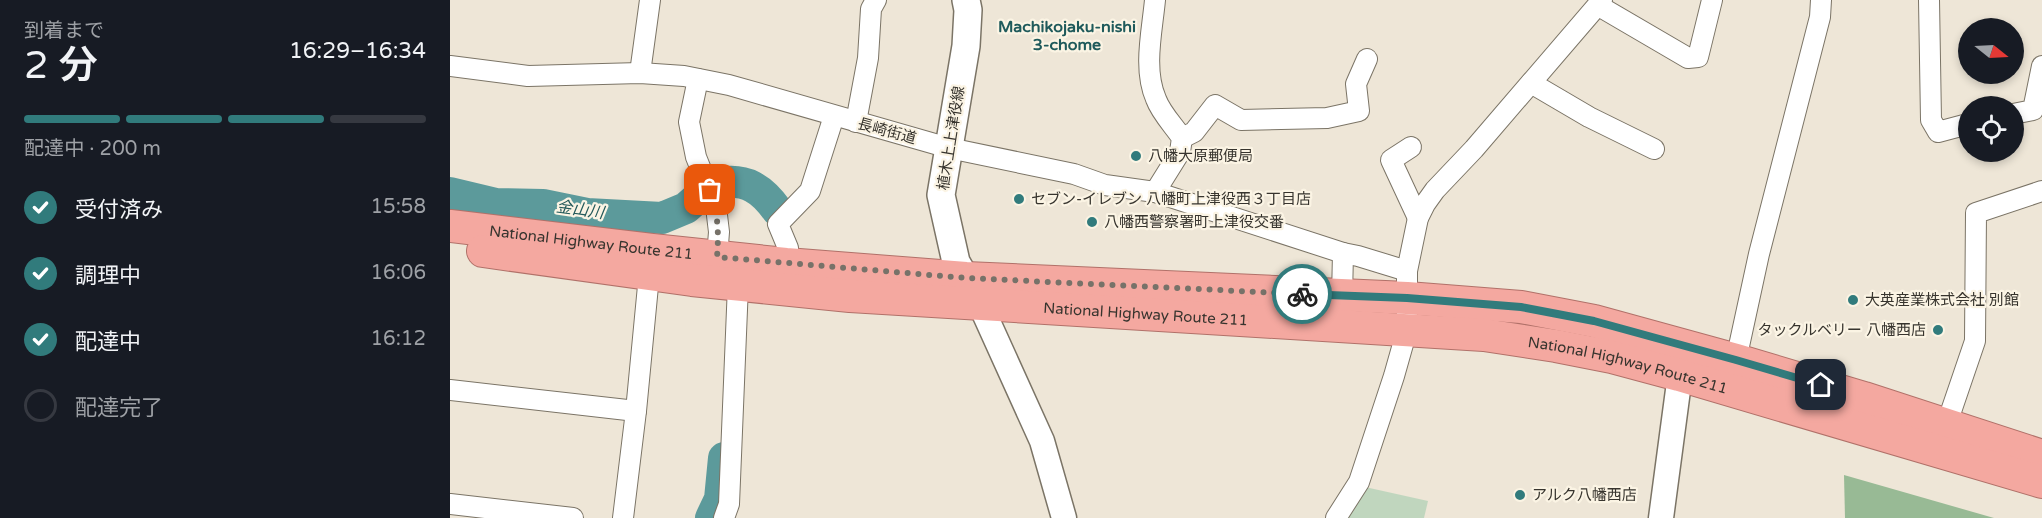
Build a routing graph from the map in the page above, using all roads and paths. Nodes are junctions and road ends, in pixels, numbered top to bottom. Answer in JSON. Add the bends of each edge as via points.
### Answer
{"nodes":[{"id":1,"x":650,"y":0,"type":"edge"},
{"id":2,"x":876,"y":0,"type":"edge"},
{"id":3,"x":966,"y":0,"type":"edge"},
{"id":4,"x":1155,"y":0,"type":"edge"},
{"id":5,"x":1712,"y":0,"type":"edge"},
{"id":6,"x":1821,"y":0,"type":"edge"},
{"id":7,"x":1929,"y":0,"type":"edge"},
{"id":8,"x":1592,"y":4,"type":"edge"},
{"id":9,"x":1367,"y":59,"type":"dead end"},
{"id":10,"x":450,"y":66,"type":"edge"},
{"id":11,"x":2042,"y":66,"type":"edge"},
{"id":12,"x":640,"y":73,"type":"junction"},
{"id":13,"x":698,"y":79,"type":"junction"},
{"id":14,"x":1531,"y":83,"type":"junction"},
{"id":15,"x":2024,"y":112,"type":"edge"},
{"id":16,"x":834,"y":116,"type":"junction"},
{"id":17,"x":856,"y":122,"type":"junction"},
{"id":18,"x":1958,"y":127,"type":"edge"},
{"id":19,"x":1182,"y":138,"type":"junction"},
{"id":20,"x":1411,"y":147,"type":"dead end"},
{"id":21,"x":949,"y":148,"type":"junction"},
{"id":22,"x":1654,"y":149,"type":"dead end"},
{"id":23,"x":2042,"y":191,"type":"edge"},
{"id":24,"x":1155,"y":192,"type":"junction"},
{"id":25,"x":1418,"y":218,"type":"junction"},
{"id":26,"x":450,"y":226,"type":"edge"},
{"id":27,"x":450,"y":246,"type":"edge"},
{"id":28,"x":1343,"y":253,"type":"junction"},
{"id":29,"x":717,"y":257,"type":"junction"},
{"id":30,"x":651,"y":263,"type":"junction"},
{"id":31,"x":786,"y":264,"type":"junction"},
{"id":32,"x":738,"y":285,"type":"junction"},
{"id":33,"x":1407,"y":285,"type":"junction"},
{"id":34,"x":973,"y":291,"type":"junction"},
{"id":35,"x":1342,"y":297,"type":"junction"},
{"id":36,"x":1407,"y":330,"type":"junction"},
{"id":37,"x":1736,"y":360,"type":"junction"},
{"id":38,"x":1682,"y":361,"type":"junction"},
{"id":39,"x":450,"y":390,"type":"edge"},
{"id":40,"x":636,"y":411,"type":"junction"},
{"id":41,"x":1946,"y":426,"type":"junction"},
{"id":42,"x":2042,"y":456,"type":"edge"},
{"id":43,"x":2042,"y":482,"type":"edge"},
{"id":44,"x":450,"y":504,"type":"edge"},
{"id":45,"x":573,"y":518,"type":"edge"},
{"id":46,"x":623,"y":518,"type":"edge"},
{"id":47,"x":724,"y":518,"type":"edge"},
{"id":48,"x":1064,"y":518,"type":"edge"},
{"id":49,"x":1336,"y":518,"type":"edge"},
{"id":50,"x":1661,"y":518,"type":"edge"}],
"edges":[{"from":1,"to":12,"type":"street"},
{"from":2,"to":17,"type":"street","via":[[871,9],[868,58]]},
{"from":3,"to":21,"type":"main road","name":"植木上上津役線","via":[[966,46]]},
{"from":4,"to":19,"type":"street","via":[[1150,83],[1157,102]]},
{"from":5,"to":8,"type":"street","via":[[1698,57],[1688,58]]},
{"from":6,"to":37,"type":"street"},
{"from":7,"to":18,"type":"street","via":[[1931,120],[1938,132]]},
{"from":8,"to":14,"type":"street"},
{"from":9,"to":19,"type":"street","via":[[1356,84],[1359,111],[1327,118],[1241,120],[1215,105],[1194,132]]},
{"from":10,"to":12,"type":"street","name":"長崎街道","via":[[528,76]]},
{"from":11,"to":15,"type":"street","via":[[2033,110]]},
{"from":12,"to":13,"type":"street","name":"長崎街道"},
{"from":13,"to":16,"type":"street","name":"長崎街道"},
{"from":13,"to":29,"type":"street","via":[[689,122],[696,157],[716,207]]},
{"from":14,"to":22,"type":"street"},
{"from":14,"to":25,"type":"street","via":[[1435,190]]},
{"from":16,"to":17,"type":"street","name":"長崎街道"},
{"from":16,"to":31,"type":"street","via":[[810,191],[778,224],[788,248]]},
{"from":17,"to":21,"type":"street","name":"長崎街道"},
{"from":19,"to":24,"type":"street","via":[[1180,152]]},
{"from":20,"to":25,"type":"street","via":[[1391,160]]},
{"from":21,"to":24,"type":"street","name":"長崎街道","via":[[1074,174],[1105,185]]},
{"from":21,"to":34,"type":"main road","name":"植木上上津役線","via":[[941,195],[956,262]]},
{"from":23,"to":41,"type":"street","via":[[1976,213],[1975,341]]},
{"from":24,"to":28,"type":"street","name":"長崎街道"},
{"from":25,"to":33,"type":"street"},
{"from":26,"to":30,"type":"highway","name":"National Highway Route 211"},
{"from":27,"to":30,"type":"highway","name":"National Highway Route 211"},
{"from":28,"to":33,"type":"street","name":"長崎街道","via":[[1358,256]]},
{"from":28,"to":35,"type":"street"},
{"from":29,"to":30,"type":"highway","name":"National Highway Route 211"},
{"from":29,"to":31,"type":"highway","name":"National Highway Route 211"},
{"from":30,"to":32,"type":"highway","name":"National Highway Route 211"},
{"from":30,"to":40,"type":"street"},
{"from":31,"to":34,"type":"highway","name":"National Highway Route 211"},
{"from":32,"to":34,"type":"highway","name":"National Highway Route 211","via":[[850,296]]},
{"from":32,"to":47,"type":"street","via":[[729,504]]},
{"from":33,"to":35,"type":"highway","name":"National Highway Route 211"},
{"from":33,"to":36,"type":"street"},
{"from":33,"to":38,"type":"highway","name":"National Highway Route 211","via":[[1594,321]]},
{"from":34,"to":35,"type":"highway","name":"National Highway Route 211","via":[[1164,286]]},
{"from":34,"to":36,"type":"highway","name":"National Highway Route 211"},
{"from":34,"to":48,"type":"street","via":[[1042,441]]},
{"from":36,"to":38,"type":"highway","name":"National Highway Route 211","via":[[1484,335],[1612,357]]},
{"from":36,"to":49,"type":"street","via":[[1359,482]]},
{"from":37,"to":38,"type":"highway","name":"National Highway Route 211"},
{"from":37,"to":41,"type":"highway","name":"National Highway Route 211"},
{"from":38,"to":43,"type":"highway","name":"National Highway Route 211"},
{"from":38,"to":50,"type":"street"},
{"from":39,"to":40,"type":"street"},
{"from":40,"to":46,"type":"street"},
{"from":41,"to":42,"type":"highway","name":"National Highway Route 211"},
{"from":44,"to":45,"type":"street"}]}
